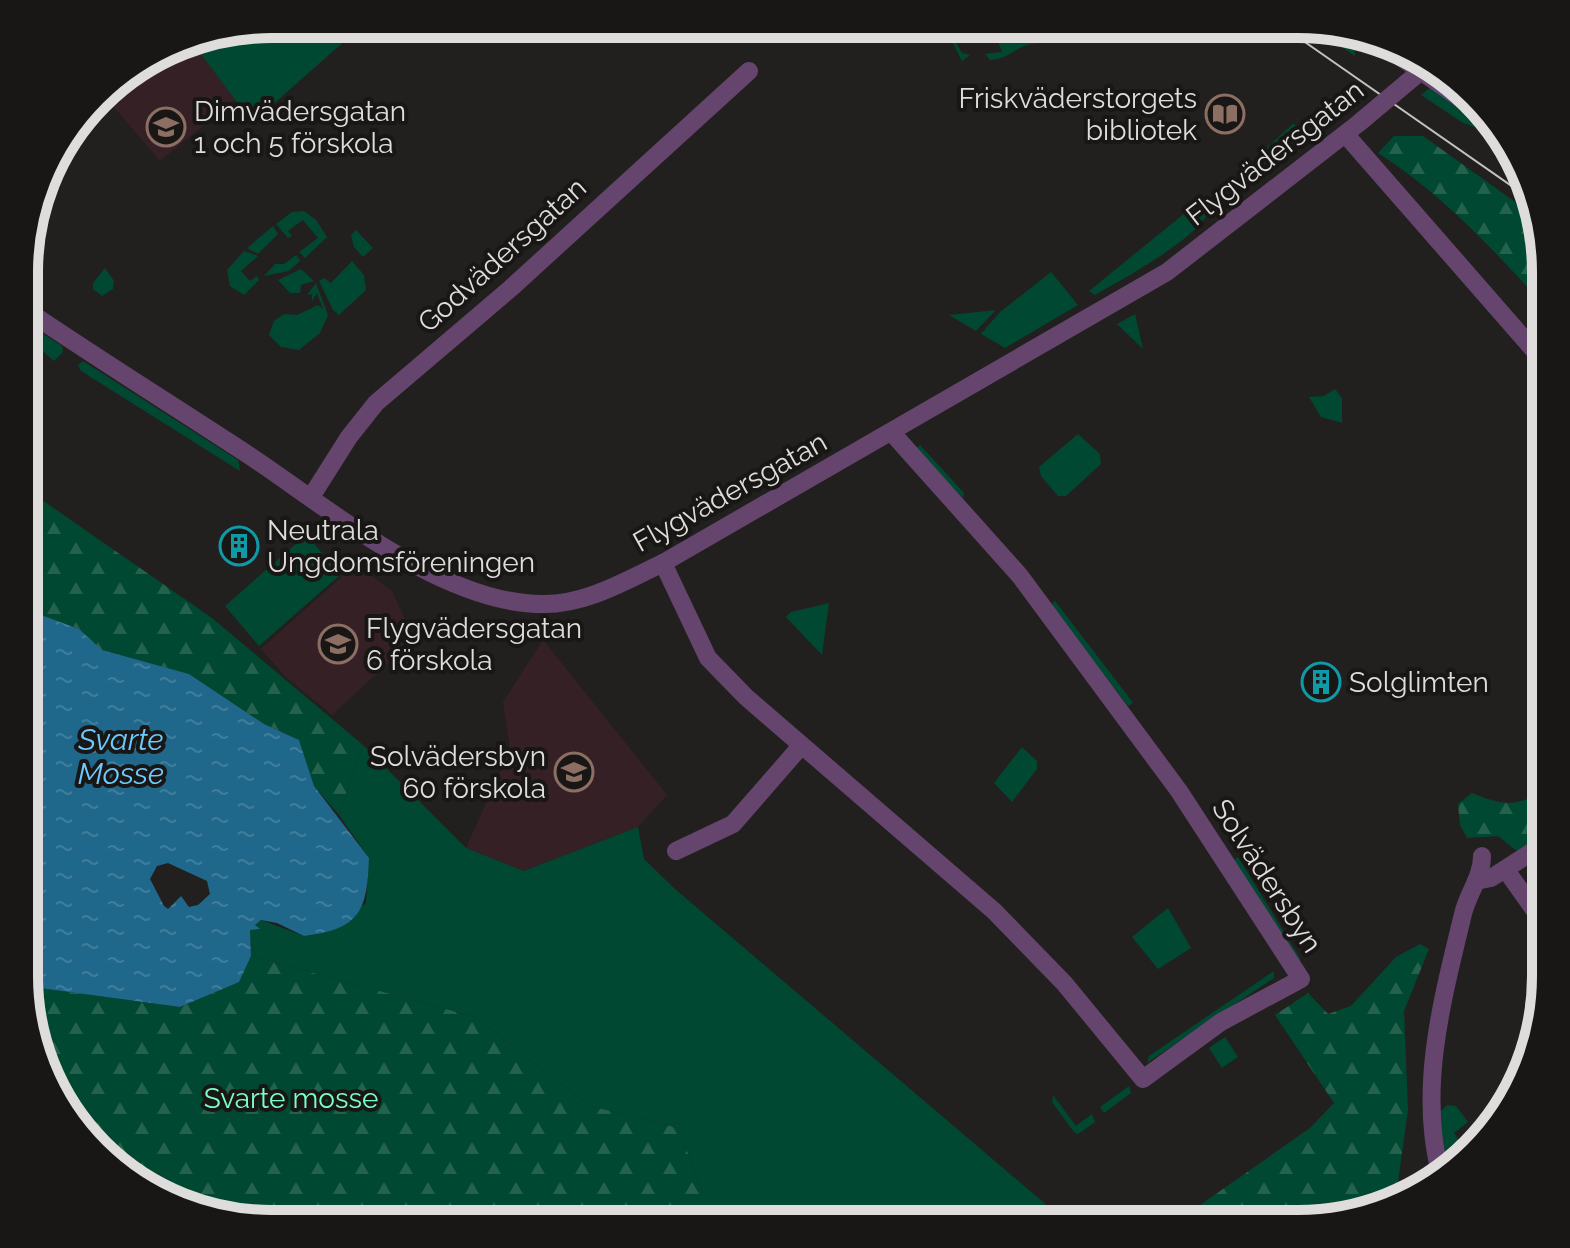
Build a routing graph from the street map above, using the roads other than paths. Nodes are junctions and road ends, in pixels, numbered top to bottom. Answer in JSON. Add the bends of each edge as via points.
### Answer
{"nodes":[{"id":1,"x":749,"y":71,"type":"dead end"},
{"id":2,"x":1420,"y":72,"type":"edge"},
{"id":3,"x":1353,"y":129,"type":"junction"},
{"id":4,"x":38,"y":318,"type":"edge"},
{"id":5,"x":1532,"y":347,"type":"edge"},
{"id":6,"x":893,"y":434,"type":"junction"},
{"id":7,"x":311,"y":497,"type":"junction"},
{"id":8,"x":663,"y":563,"type":"junction"},
{"id":9,"x":801,"y":746,"type":"junction"},
{"id":10,"x":676,"y":851,"type":"dead end"},
{"id":11,"x":1531,"y":853,"type":"edge"},
{"id":12,"x":1482,"y":856,"type":"dead end"},
{"id":13,"x":1506,"y":870,"type":"junction"},
{"id":14,"x":1476,"y":881,"type":"junction"},
{"id":15,"x":1531,"y":905,"type":"edge"},
{"id":16,"x":1439,"y":1163,"type":"edge"}],
"edges":[{"from":1,"to":7,"type":"street","name":"Godvädersgatan","via":[[376,403]]},
{"from":2,"to":3,"type":"street","name":"Flygvädersgatan","bridge":true},
{"from":3,"to":5,"type":"street"},
{"from":3,"to":6,"type":"street","name":"Flygvädersgatan","via":[[1167,272]]},
{"from":4,"to":7,"type":"street","name":"Flygvädersgatan"},
{"from":6,"to":8,"type":"street","name":"Flygvädersgatan"},
{"from":6,"to":9,"type":"street","name":"Solvädersbyn","via":[[1020,576],[1179,791],[1301,979],[1221,1022],[1143,1079],[1064,983],[994,911]]},
{"from":7,"to":8,"type":"street","name":"Flygvädersgatan","via":[[414,564],[487,597],[544,604],[573,601]]},
{"from":8,"to":9,"type":"street","name":"Solvädersbyn","via":[[708,658]]},
{"from":9,"to":10,"type":"street","via":[[733,824]]},
{"from":11,"to":13,"type":"street"},
{"from":12,"to":14,"type":"street"},
{"from":13,"to":14,"type":"street"},
{"from":13,"to":15,"type":"street"},
{"from":14,"to":16,"type":"street","via":[[1464,912],[1434,1059],[1431,1117]]}]}
